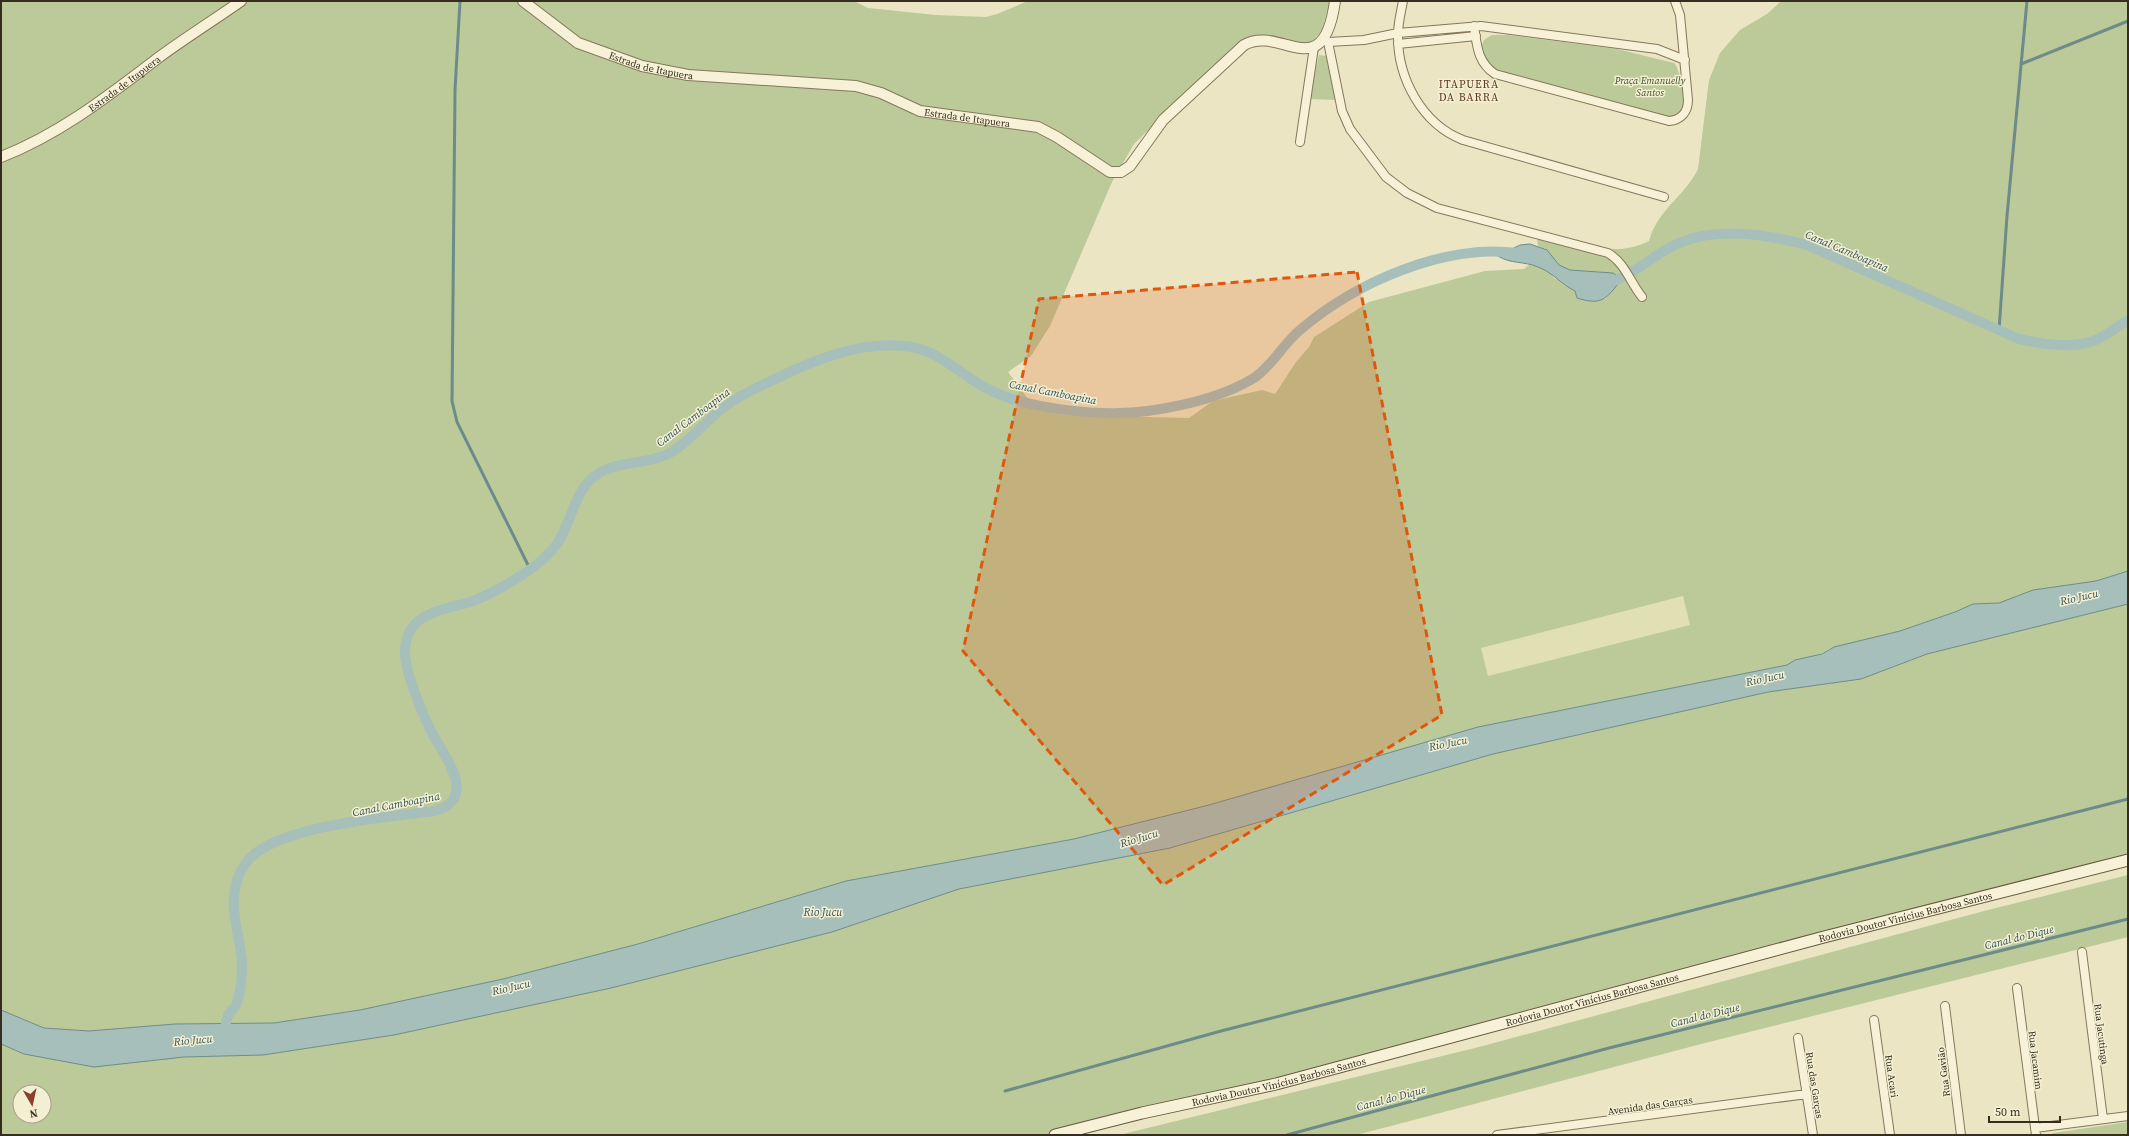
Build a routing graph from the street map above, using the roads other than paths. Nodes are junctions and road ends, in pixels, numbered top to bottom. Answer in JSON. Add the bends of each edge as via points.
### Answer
{"nodes":[{"id":1,"x":241,"y":1,"type":"edge"},
{"id":2,"x":523,"y":1,"type":"edge"},
{"id":3,"x":1335,"y":1,"type":"edge"},
{"id":4,"x":1403,"y":1,"type":"edge"},
{"id":5,"x":1675,"y":1,"type":"edge"},
{"id":6,"x":1474,"y":26,"type":"junction"},
{"id":7,"x":1398,"y":33,"type":"junction"},
{"id":8,"x":1476,"y":36,"type":"junction"},
{"id":9,"x":1325,"y":41,"type":"junction"},
{"id":10,"x":1398,"y":44,"type":"junction"},
{"id":11,"x":1314,"y":47,"type":"junction"},
{"id":12,"x":1685,"y":60,"type":"junction"},
{"id":13,"x":1300,"y":142,"type":"dead end"},
{"id":14,"x":1,"y":157,"type":"edge"},
{"id":15,"x":1664,"y":197,"type":"dead end"},
{"id":16,"x":1642,"y":297,"type":"dead end"},
{"id":17,"x":2128,"y":860,"type":"edge"},
{"id":18,"x":2082,"y":952,"type":"dead end"},
{"id":19,"x":2017,"y":988,"type":"dead end"},
{"id":20,"x":1945,"y":1006,"type":"dead end"},
{"id":21,"x":1874,"y":1020,"type":"dead end"},
{"id":22,"x":1798,"y":1038,"type":"dead end"},
{"id":23,"x":1807,"y":1094,"type":"junction"},
{"id":24,"x":2128,"y":1116,"type":"edge"},
{"id":25,"x":2103,"y":1119,"type":"junction"},
{"id":26,"x":1551,"y":1131,"type":"edge"},
{"id":27,"x":2035,"y":1132,"type":"edge"},
{"id":28,"x":1056,"y":1135,"type":"edge"},
{"id":29,"x":1497,"y":1135,"type":"edge"},
{"id":30,"x":1813,"y":1135,"type":"edge"},
{"id":31,"x":1890,"y":1135,"type":"edge"},
{"id":32,"x":1961,"y":1135,"type":"edge"}],
"edges":[{"from":1,"to":14,"type":"street","name":"Estrada de Itapuera","via":[[159,57],[87,111],[46,136]]},
{"from":2,"to":11,"type":"street","name":"Estrada de Itapuera","via":[[578,43],[642,66],[688,75],[862,87],[920,111],[1038,127],[1115,173],[1126,170],[1163,120],[1244,45],[1257,40],[1303,48]]},
{"from":3,"to":9,"type":"street"},
{"from":4,"to":7,"type":"street"},
{"from":5,"to":12,"type":"street","via":[[1680,15]]},
{"from":6,"to":7,"type":"street"},
{"from":6,"to":8,"type":"street"},
{"from":6,"to":12,"type":"street","via":[[1658,49]]},
{"from":7,"to":9,"type":"street","via":[[1364,40]]},
{"from":7,"to":10,"type":"street"},
{"from":8,"to":10,"type":"street"},
{"from":8,"to":12,"type":"street","via":[[1482,61],[1495,74],[1664,121],[1677,119],[1687,109]]},
{"from":9,"to":11,"type":"street"},
{"from":9,"to":16,"type":"street","via":[[1345,120],[1376,166],[1396,186],[1437,208],[1601,250],[1612,256],[1628,274]]},
{"from":10,"to":15,"type":"street","via":[[1404,70],[1417,101],[1429,118],[1448,133],[1463,140]]},
{"from":11,"to":13,"type":"street"},
{"from":17,"to":28,"type":"main road","name":"Rodovia Doutor Vinícius Barbosa Santos","via":[[1816,939],[1276,1084],[1142,1113]]},
{"from":18,"to":25,"type":"street","name":"Rua Jacutinga"},
{"from":19,"to":27,"type":"street","name":"Rua Jacamim"},
{"from":20,"to":32,"type":"street","name":"Rua Gavião"},
{"from":21,"to":31,"type":"street","name":"Rua Acari"},
{"from":22,"to":23,"type":"street","name":"Rua das Garças"},
{"from":23,"to":26,"type":"street","name":"Avenida das Garças"},
{"from":23,"to":30,"type":"street","name":"Rua das Garças"},
{"from":24,"to":25,"type":"street"},
{"from":25,"to":27,"type":"street"},
{"from":26,"to":29,"type":"street","name":"Avenida das Garças"}]}
